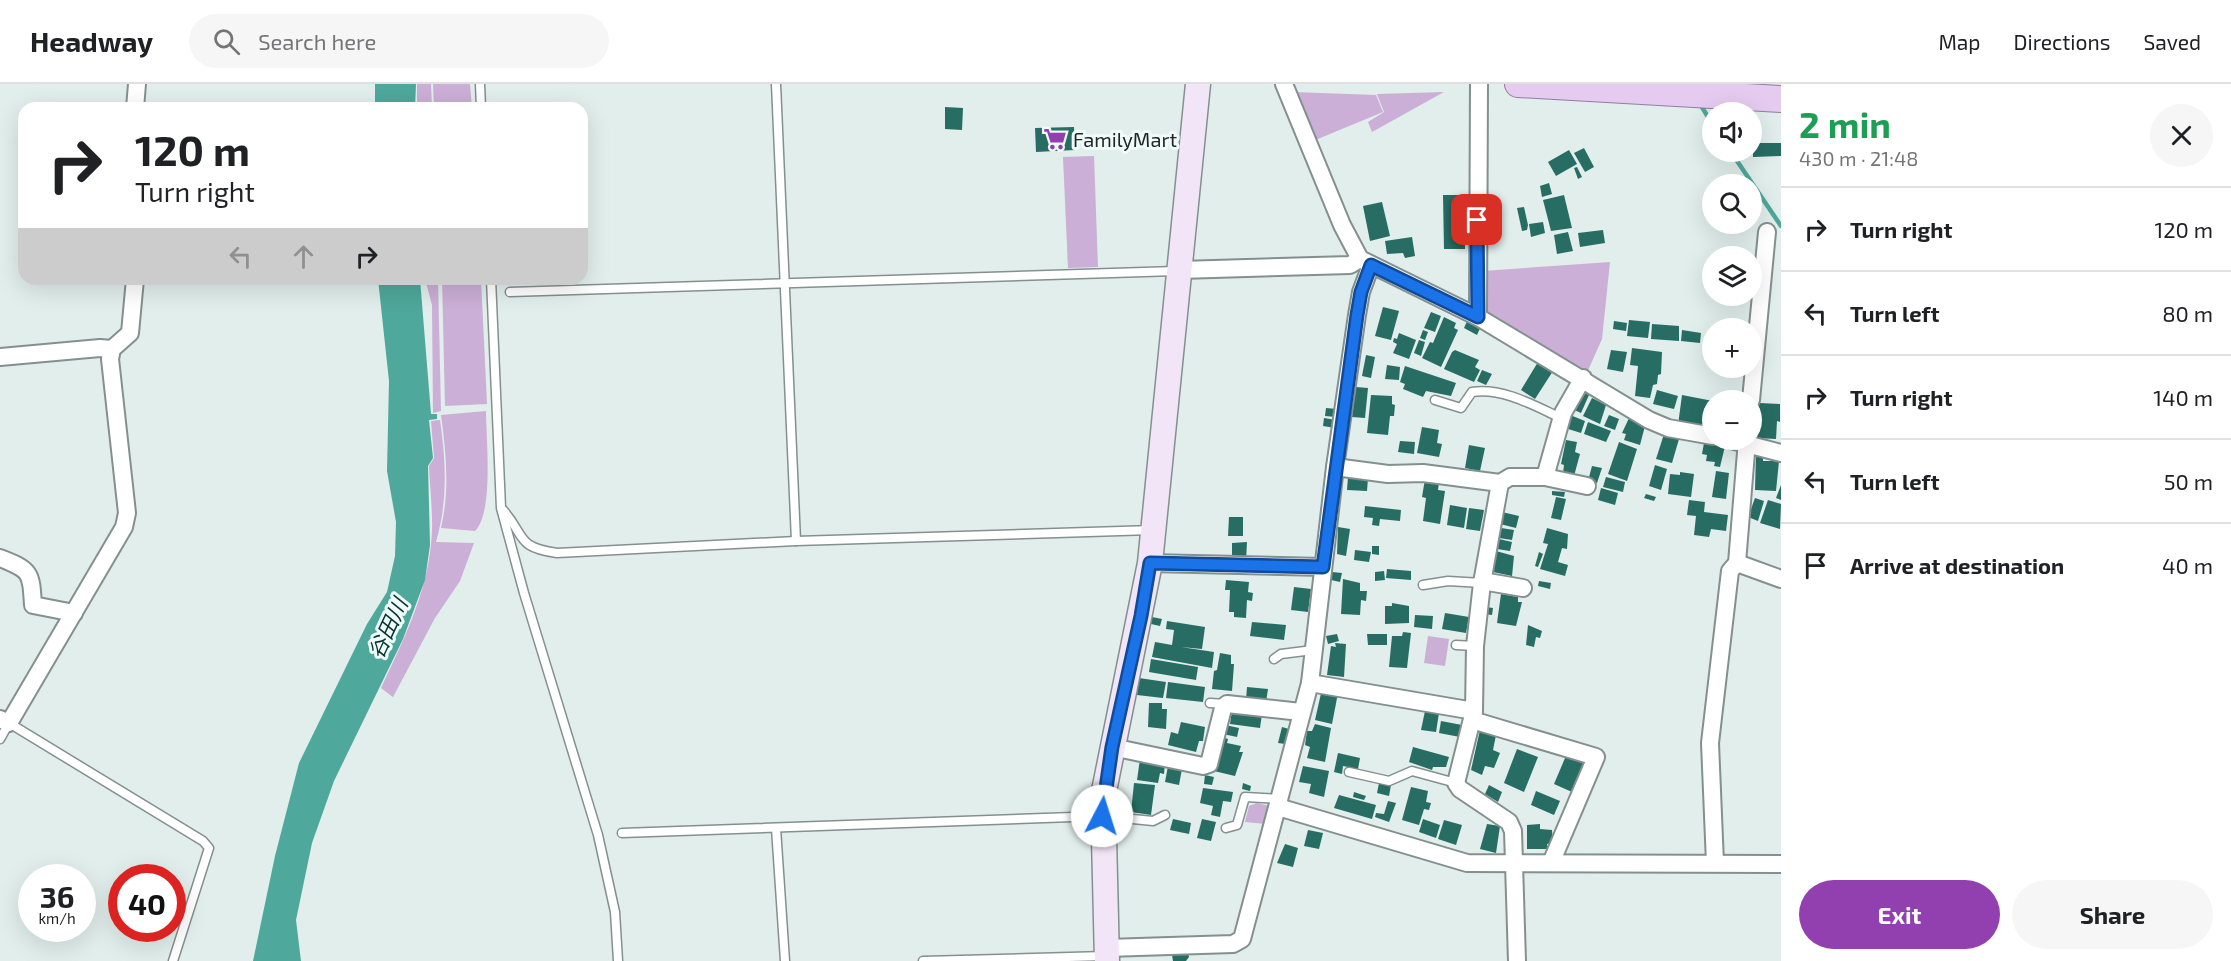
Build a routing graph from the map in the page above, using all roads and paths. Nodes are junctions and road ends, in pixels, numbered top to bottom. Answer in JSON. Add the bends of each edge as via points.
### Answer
{"nodes":[{"id":1,"x":137,"y":84,"type":"edge"},
{"id":2,"x":480,"y":84,"type":"edge"},
{"id":3,"x":776,"y":84,"type":"edge"},
{"id":4,"x":1198,"y":84,"type":"edge"},
{"id":5,"x":1284,"y":84,"type":"edge"},
{"id":6,"x":1479,"y":84,"type":"edge"},
{"id":7,"x":1518,"y":84,"type":"edge"},
{"id":8,"x":1781,"y":99,"type":"edge"},
{"id":9,"x":136,"y":102,"type":"edge"},
{"id":10,"x":482,"y":102,"type":"edge"},
{"id":11,"x":1767,"y":232,"type":"dead end"},
{"id":12,"x":1366,"y":262,"type":"junction"},
{"id":13,"x":1180,"y":270,"type":"junction"},
{"id":14,"x":786,"y":284,"type":"junction"},
{"id":15,"x":134,"y":285,"type":"edge"},
{"id":16,"x":491,"y":285,"type":"edge"},
{"id":17,"x":510,"y":292,"type":"dead end"},
{"id":18,"x":1478,"y":317,"type":"junction"},
{"id":19,"x":112,"y":349,"type":"junction"},
{"id":20,"x":0,"y":357,"type":"edge"},
{"id":21,"x":1583,"y":378,"type":"junction"},
{"id":22,"x":1752,"y":390,"type":"edge"},
{"id":23,"x":1435,"y":400,"type":"dead end"},
{"id":24,"x":1561,"y":418,"type":"junction"},
{"id":25,"x":1702,"y":434,"type":"edge"},
{"id":26,"x":1762,"y":447,"type":"edge"},
{"id":27,"x":1741,"y":450,"type":"edge"},
{"id":28,"x":1781,"y":453,"type":"edge"},
{"id":29,"x":1335,"y":467,"type":"junction"},
{"id":30,"x":1545,"y":477,"type":"junction"},
{"id":31,"x":1500,"y":483,"type":"junction"},
{"id":32,"x":1587,"y":486,"type":"dead end"},
{"id":33,"x":501,"y":508,"type":"junction"},
{"id":34,"x":1153,"y":530,"type":"junction"},
{"id":35,"x":796,"y":541,"type":"junction"},
{"id":36,"x":0,"y":558,"type":"edge"},
{"id":37,"x":1150,"y":563,"type":"junction"},
{"id":38,"x":1737,"y":563,"type":"junction"},
{"id":39,"x":1323,"y":567,"type":"junction"},
{"id":40,"x":1781,"y":579,"type":"edge"},
{"id":41,"x":1482,"y":582,"type":"junction"},
{"id":42,"x":1423,"y":585,"type":"dead end"},
{"id":43,"x":1523,"y":588,"type":"dead end"},
{"id":44,"x":74,"y":613,"type":"junction"},
{"id":45,"x":1456,"y":645,"type":"dead end"},
{"id":46,"x":1475,"y":646,"type":"junction"},
{"id":47,"x":1313,"y":650,"type":"junction"},
{"id":48,"x":1274,"y":659,"type":"dead end"},
{"id":49,"x":1310,"y":682,"type":"junction"},
{"id":50,"x":1301,"y":712,"type":"junction"},
{"id":51,"x":1473,"y":715,"type":"junction"},
{"id":52,"x":5,"y":721,"type":"edge"},
{"id":53,"x":0,"y":739,"type":"edge"},
{"id":54,"x":1112,"y":747,"type":"junction"},
{"id":55,"x":1349,"y":772,"type":"dead end"},
{"id":56,"x":1456,"y":783,"type":"junction"},
{"id":57,"x":1279,"y":803,"type":"junction"},
{"id":58,"x":1165,"y":815,"type":"dead end"},
{"id":59,"x":1102,"y":816,"type":"junction"},
{"id":60,"x":776,"y":828,"type":"junction"},
{"id":61,"x":1226,"y":828,"type":"dead end"},
{"id":62,"x":622,"y":833,"type":"dead end"},
{"id":63,"x":1515,"y":863,"type":"junction"},
{"id":64,"x":1551,"y":863,"type":"junction"},
{"id":65,"x":1715,"y":863,"type":"junction"},
{"id":66,"x":1781,"y":864,"type":"edge"},
{"id":67,"x":1107,"y":955,"type":"edge"},
{"id":68,"x":173,"y":961,"type":"edge"},
{"id":69,"x":618,"y":961,"type":"edge"},
{"id":70,"x":785,"y":961,"type":"edge"},
{"id":71,"x":923,"y":961,"type":"edge"},
{"id":72,"x":1517,"y":961,"type":"edge"}],
"edges":[{"from":1,"to":9,"type":"street"},
{"from":2,"to":10,"type":"lane"},
{"from":3,"to":14,"type":"lane"},
{"from":4,"to":13,"type":"street"},
{"from":5,"to":12,"type":"street","via":[[1342,225]]},
{"from":6,"to":18,"type":"street"},
{"from":7,"to":8,"type":"main road"},
{"from":11,"to":22,"type":"street"},
{"from":12,"to":13,"type":"street"},
{"from":12,"to":18,"type":"street"},
{"from":12,"to":29,"type":"street"},
{"from":13,"to":14,"type":"lane"},
{"from":13,"to":34,"type":"street"},
{"from":14,"to":17,"type":"lane"},
{"from":14,"to":35,"type":"lane"},
{"from":15,"to":19,"type":"street","via":[[130,333]]},
{"from":16,"to":33,"type":"lane"},
{"from":18,"to":21,"type":"street"},
{"from":19,"to":20,"type":"street"},
{"from":19,"to":44,"type":"street","via":[[127,513],[124,527]]},
{"from":21,"to":24,"type":"street"},
{"from":21,"to":25,"type":"street","via":[[1649,420]]},
{"from":23,"to":24,"type":"lane","via":[[1461,408],[1472,392],[1483,390],[1527,402]]},
{"from":24,"to":30,"type":"street"},
{"from":26,"to":28,"type":"street"},
{"from":27,"to":38,"type":"street"},
{"from":29,"to":31,"type":"street"},
{"from":29,"to":39,"type":"street"},
{"from":30,"to":31,"type":"street","via":[[1510,477]]},
{"from":30,"to":32,"type":"street"},
{"from":31,"to":41,"type":"street"},
{"from":33,"to":35,"type":"lane","via":[[521,540],[536,550],[557,553]]},
{"from":33,"to":69,"type":"lane","via":[[598,835],[615,912]]},
{"from":34,"to":35,"type":"lane"},
{"from":34,"to":37,"type":"street"},
{"from":36,"to":44,"type":"street","via":[[28,571],[33,605]]},
{"from":37,"to":39,"type":"street"},
{"from":37,"to":54,"type":"street"},
{"from":38,"to":40,"type":"street"},
{"from":38,"to":65,"type":"street","via":[[1730,572],[1710,743]]},
{"from":39,"to":47,"type":"street"},
{"from":41,"to":42,"type":"lane"},
{"from":41,"to":43,"type":"street"},
{"from":41,"to":46,"type":"street"},
{"from":44,"to":52,"type":"street"},
{"from":45,"to":46,"type":"lane"},
{"from":46,"to":51,"type":"street"},
{"from":47,"to":48,"type":"lane","via":[[1281,654]]},
{"from":47,"to":49,"type":"street"},
{"from":49,"to":50,"type":"street"},
{"from":49,"to":51,"type":"street"},
{"from":50,"to":54,"type":"street","via":[[1218,704],[1223,708],[1209,764],[1203,766]]},
{"from":50,"to":57,"type":"street"},
{"from":51,"to":56,"type":"street"},
{"from":51,"to":64,"type":"street","via":[[1596,757]]},
{"from":52,"to":53,"type":"lane"},
{"from":52,"to":68,"type":"lane","via":[[209,848]]},
{"from":54,"to":59,"type":"street"},
{"from":55,"to":56,"type":"lane","via":[[1389,781],[1412,771]]},
{"from":56,"to":63,"type":"street","via":[[1509,822]]},
{"from":57,"to":61,"type":"lane","via":[[1245,797],[1238,825]]},
{"from":57,"to":63,"type":"street","via":[[1467,862]]},
{"from":57,"to":67,"type":"street","via":[[1242,939],[1233,944]]},
{"from":58,"to":59,"type":"lane","via":[[1153,821]]},
{"from":59,"to":60,"type":"lane"},
{"from":59,"to":67,"type":"street"},
{"from":60,"to":62,"type":"lane"},
{"from":60,"to":70,"type":"lane"},
{"from":63,"to":64,"type":"street"},
{"from":63,"to":72,"type":"street"},
{"from":64,"to":65,"type":"street"},
{"from":65,"to":66,"type":"street"},
{"from":67,"to":71,"type":"lane"}]}
